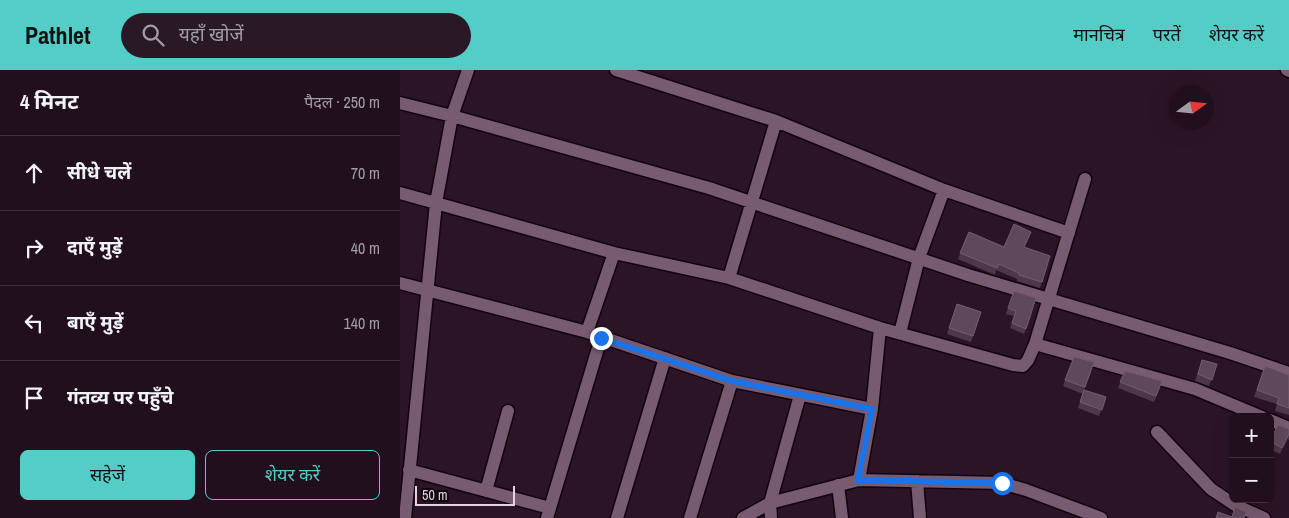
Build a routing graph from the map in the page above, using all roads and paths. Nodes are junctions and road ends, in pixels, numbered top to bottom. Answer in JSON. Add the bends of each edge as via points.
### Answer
{"nodes":[{"id":1,"x":468,"y":70,"type":"edge"},
{"id":2,"x":616,"y":70,"type":"edge"},
{"id":3,"x":400,"y":103,"type":"edge"},
{"id":4,"x":452,"y":116,"type":"junction"},
{"id":5,"x":776,"y":121,"type":"junction"},
{"id":6,"x":1085,"y":179,"type":"dead end"},
{"id":7,"x":944,"y":190,"type":"junction"},
{"id":8,"x":400,"y":193,"type":"edge"},
{"id":9,"x":752,"y":201,"type":"junction"},
{"id":10,"x":436,"y":203,"type":"junction"},
{"id":11,"x":1069,"y":233,"type":"junction"},
{"id":12,"x":614,"y":253,"type":"junction"},
{"id":13,"x":918,"y":258,"type":"junction"},
{"id":14,"x":729,"y":278,"type":"junction"},
{"id":15,"x":400,"y":283,"type":"edge"},
{"id":16,"x":427,"y":291,"type":"junction"},
{"id":17,"x":1050,"y":300,"type":"junction"},
{"id":18,"x":880,"y":328,"type":"junction"},
{"id":19,"x":587,"y":332,"type":"junction"},
{"id":20,"x":900,"y":333,"type":"junction"},
{"id":21,"x":601,"y":338,"type":"junction"},
{"id":22,"x":1035,"y":344,"type":"junction"},
{"id":23,"x":665,"y":358,"type":"junction"},
{"id":24,"x":1289,"y":373,"type":"edge"},
{"id":25,"x":732,"y":381,"type":"junction"},
{"id":26,"x":800,"y":395,"type":"junction"},
{"id":27,"x":872,"y":409,"type":"junction"},
{"id":28,"x":508,"y":411,"type":"dead end"},
{"id":29,"x":1252,"y":413,"type":"edge"},
{"id":30,"x":1274,"y":422,"type":"edge"},
{"id":31,"x":1289,"y":428,"type":"edge"},
{"id":32,"x":1158,"y":432,"type":"dead end"},
{"id":33,"x":409,"y":470,"type":"junction"},
{"id":34,"x":858,"y":480,"type":"junction"},
{"id":35,"x":917,"y":481,"type":"junction"},
{"id":36,"x":838,"y":485,"type":"junction"},
{"id":37,"x":486,"y":491,"type":"junction"},
{"id":38,"x":770,"y":503,"type":"junction"},
{"id":39,"x":549,"y":513,"type":"edge"},
{"id":40,"x":405,"y":518,"type":"edge"},
{"id":41,"x":617,"y":518,"type":"edge"},
{"id":42,"x":690,"y":518,"type":"edge"},
{"id":43,"x":743,"y":518,"type":"edge"},
{"id":44,"x":771,"y":518,"type":"edge"},
{"id":45,"x":842,"y":518,"type":"edge"},
{"id":46,"x":920,"y":518,"type":"edge"},
{"id":47,"x":1100,"y":518,"type":"edge"},
{"id":48,"x":1264,"y":518,"type":"edge"}],
"edges":[{"from":1,"to":4,"type":"street"},
{"from":2,"to":5,"type":"street"},
{"from":3,"to":4,"type":"street"},
{"from":4,"to":9,"type":"street"},
{"from":4,"to":10,"type":"street"},
{"from":5,"to":7,"type":"street"},
{"from":5,"to":9,"type":"street"},
{"from":6,"to":11,"type":"street"},
{"from":7,"to":11,"type":"street"},
{"from":7,"to":13,"type":"street"},
{"from":8,"to":10,"type":"street"},
{"from":9,"to":13,"type":"street"},
{"from":9,"to":14,"type":"street"},
{"from":10,"to":12,"type":"street"},
{"from":10,"to":16,"type":"street"},
{"from":11,"to":17,"type":"street"},
{"from":12,"to":14,"type":"street"},
{"from":12,"to":19,"type":"street"},
{"from":13,"to":17,"type":"street"},
{"from":13,"to":20,"type":"street"},
{"from":14,"to":18,"type":"street"},
{"from":15,"to":16,"type":"street"},
{"from":16,"to":19,"type":"street"},
{"from":16,"to":33,"type":"street"},
{"from":17,"to":22,"type":"street"},
{"from":17,"to":24,"type":"street"},
{"from":18,"to":20,"type":"street"},
{"from":18,"to":27,"type":"street"},
{"from":19,"to":21,"type":"street"},
{"from":20,"to":22,"type":"street","via":[[1022,366]]},
{"from":21,"to":23,"type":"street"},
{"from":21,"to":39,"type":"street"},
{"from":22,"to":29,"type":"street","via":[[1195,389]]},
{"from":23,"to":25,"type":"street"},
{"from":23,"to":41,"type":"street"},
{"from":25,"to":26,"type":"street"},
{"from":25,"to":42,"type":"street"},
{"from":26,"to":27,"type":"street"},
{"from":26,"to":38,"type":"street"},
{"from":27,"to":34,"type":"street"},
{"from":28,"to":37,"type":"street"},
{"from":30,"to":31,"type":"street"},
{"from":32,"to":48,"type":"street","via":[[1211,489]]},
{"from":33,"to":37,"type":"street"},
{"from":33,"to":40,"type":"street"},
{"from":34,"to":35,"type":"street"},
{"from":34,"to":36,"type":"street"},
{"from":35,"to":46,"type":"street"},
{"from":35,"to":47,"type":"street","via":[[1002,483]]},
{"from":36,"to":38,"type":"street"},
{"from":36,"to":45,"type":"street"},
{"from":37,"to":39,"type":"street"},
{"from":38,"to":43,"type":"street"},
{"from":38,"to":44,"type":"street"}]}
